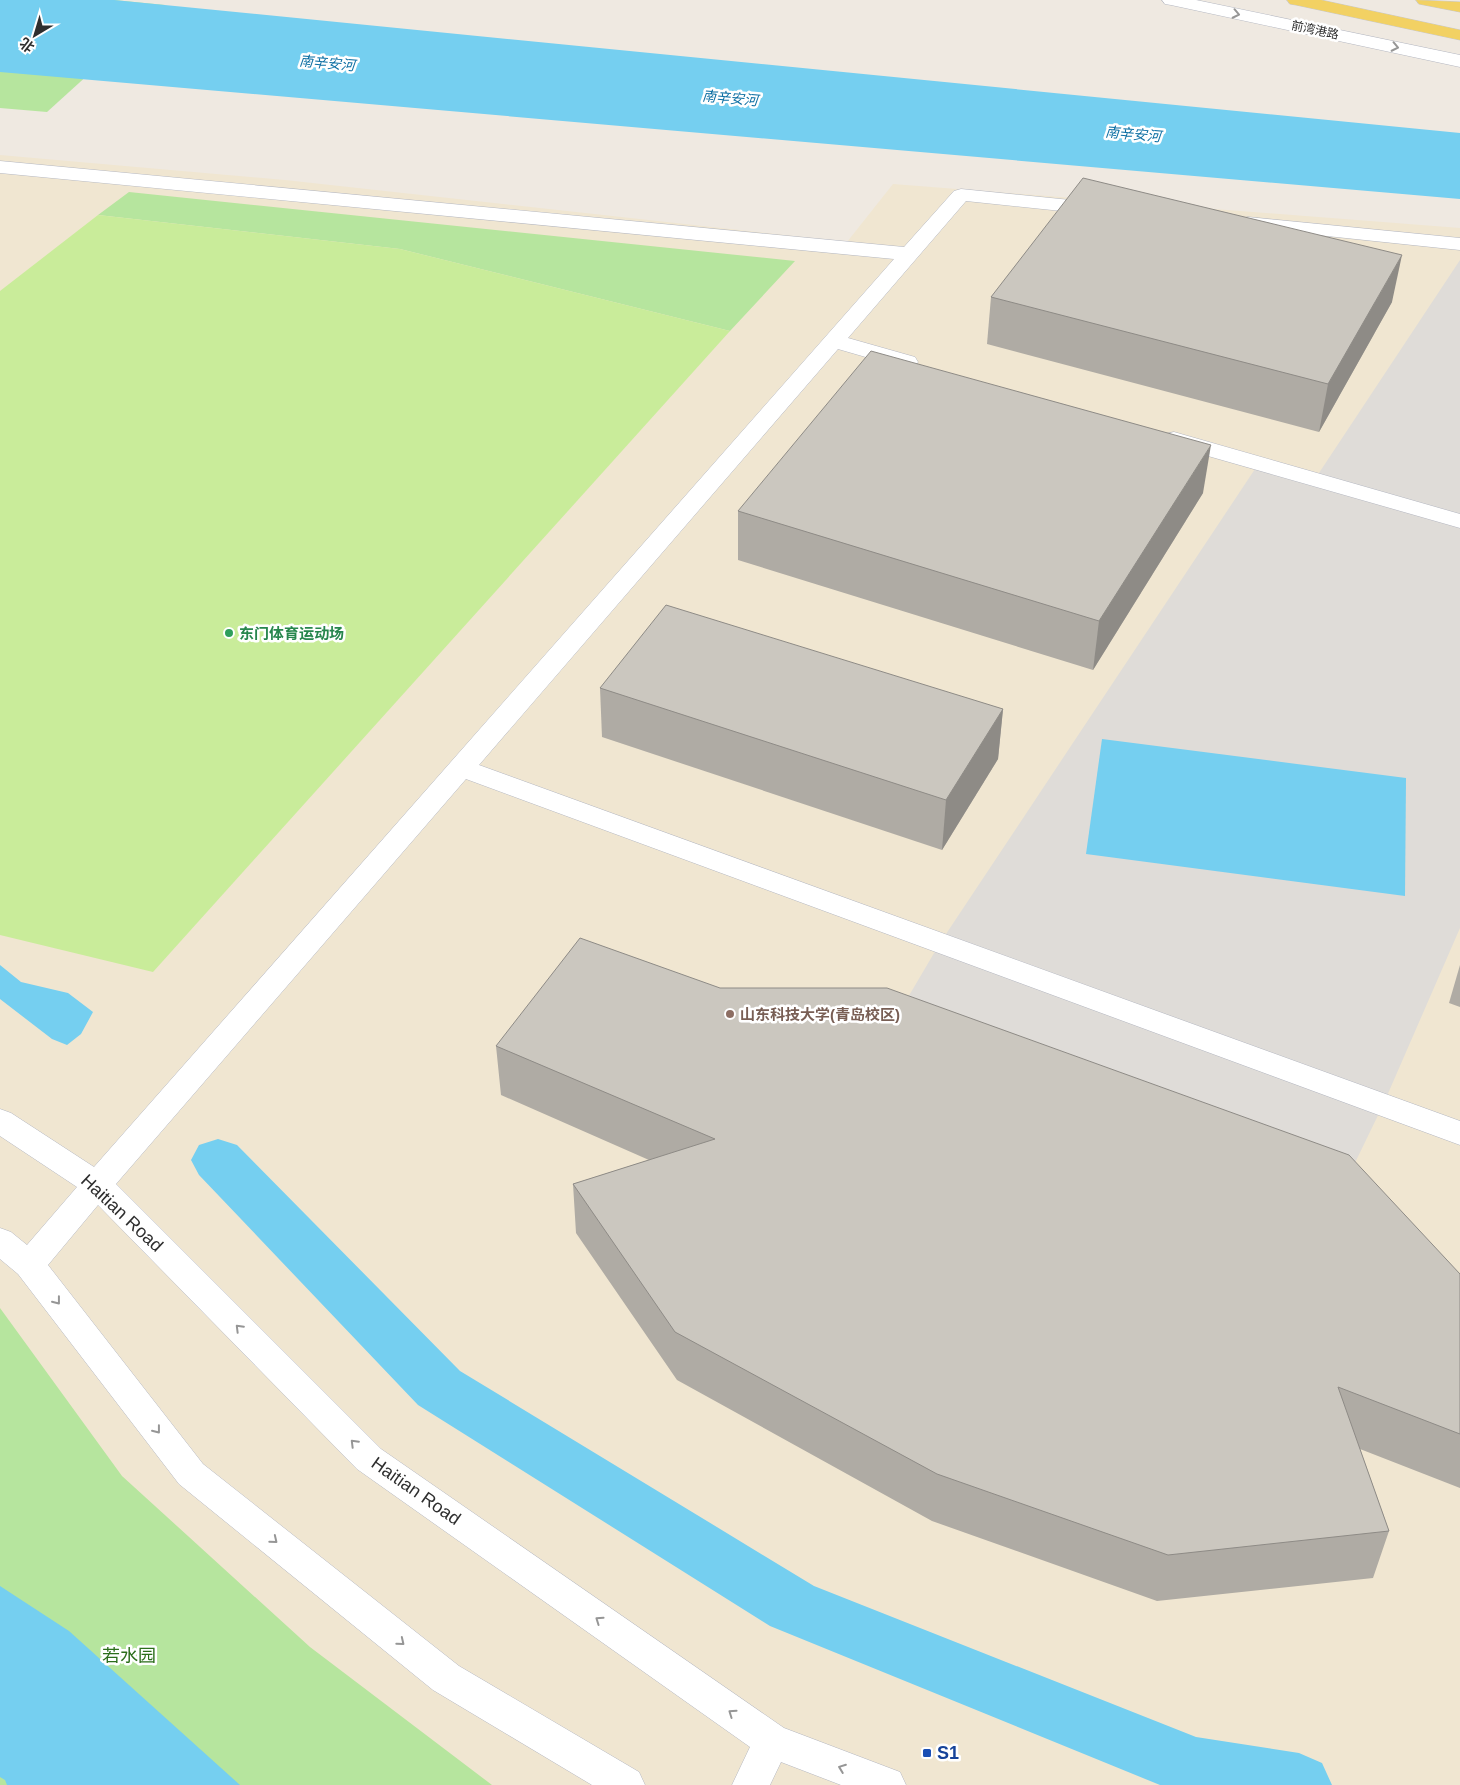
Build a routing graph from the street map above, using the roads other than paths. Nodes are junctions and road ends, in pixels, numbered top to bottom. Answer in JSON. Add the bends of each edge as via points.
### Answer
{"nodes":[{"id":1,"x":1171,"y":0,"type":"edge"},
{"id":2,"x":1296,"y":0,"type":"edge"},
{"id":3,"x":1425,"y":0,"type":"edge"},
{"id":4,"x":1460,"y":7,"type":"edge"},
{"id":5,"x":1460,"y":35,"type":"edge"},
{"id":6,"x":1460,"y":61,"type":"edge"},
{"id":7,"x":0,"y":167,"type":"edge"},
{"id":8,"x":1118,"y":210,"type":"edge"},
{"id":9,"x":1225,"y":221,"type":"edge"},
{"id":10,"x":1460,"y":244,"type":"edge"},
{"id":11,"x":908,"y":254,"type":"junction"},
{"id":12,"x":834,"y":341,"type":"junction"},
{"id":13,"x":928,"y":368,"type":"edge"},
{"id":14,"x":1155,"y":434,"type":"edge"},
{"id":15,"x":1460,"y":521,"type":"edge"},
{"id":16,"x":462,"y":768,"type":"junction"},
{"id":17,"x":0,"y":1120,"type":"edge"},
{"id":18,"x":1460,"y":1133,"type":"edge"},
{"id":19,"x":97,"y":1185,"type":"junction"},
{"id":20,"x":0,"y":1240,"type":"edge"},
{"id":21,"x":30,"y":1265,"type":"junction"},
{"id":22,"x":772,"y":1741,"type":"junction"},
{"id":23,"x":626,"y":1785,"type":"edge"},
{"id":24,"x":751,"y":1785,"type":"edge"},
{"id":25,"x":887,"y":1785,"type":"edge"}],
"edges":[{"from":1,"to":6,"type":"street","name":"前湾港路","one_way":true},
{"from":2,"to":5,"type":"main road","name":"前湾港路"},
{"from":3,"to":4,"type":"main road"},
{"from":7,"to":11,"type":"street"},
{"from":8,"to":11,"type":"street","via":[[961,195]]},
{"from":9,"to":10,"type":"street"},
{"from":11,"to":12,"type":"street"},
{"from":12,"to":13,"type":"street"},
{"from":12,"to":16,"type":"street"},
{"from":14,"to":15,"type":"street"},
{"from":16,"to":18,"type":"street"},
{"from":16,"to":19,"type":"street"},
{"from":17,"to":19,"type":"street","name":"Haitian Road"},
{"from":19,"to":21,"type":"street"},
{"from":22,"to":19,"type":"street","name":"Haitian Road","one_way":true,"via":[[369,1459]]},
{"from":20,"to":21,"type":"street"},
{"from":21,"to":23,"type":"street","one_way":true,"via":[[191,1474],[446,1678]]},
{"from":22,"to":24,"type":"street"},
{"from":25,"to":22,"type":"street","name":"Haitian Road","one_way":true}]}
